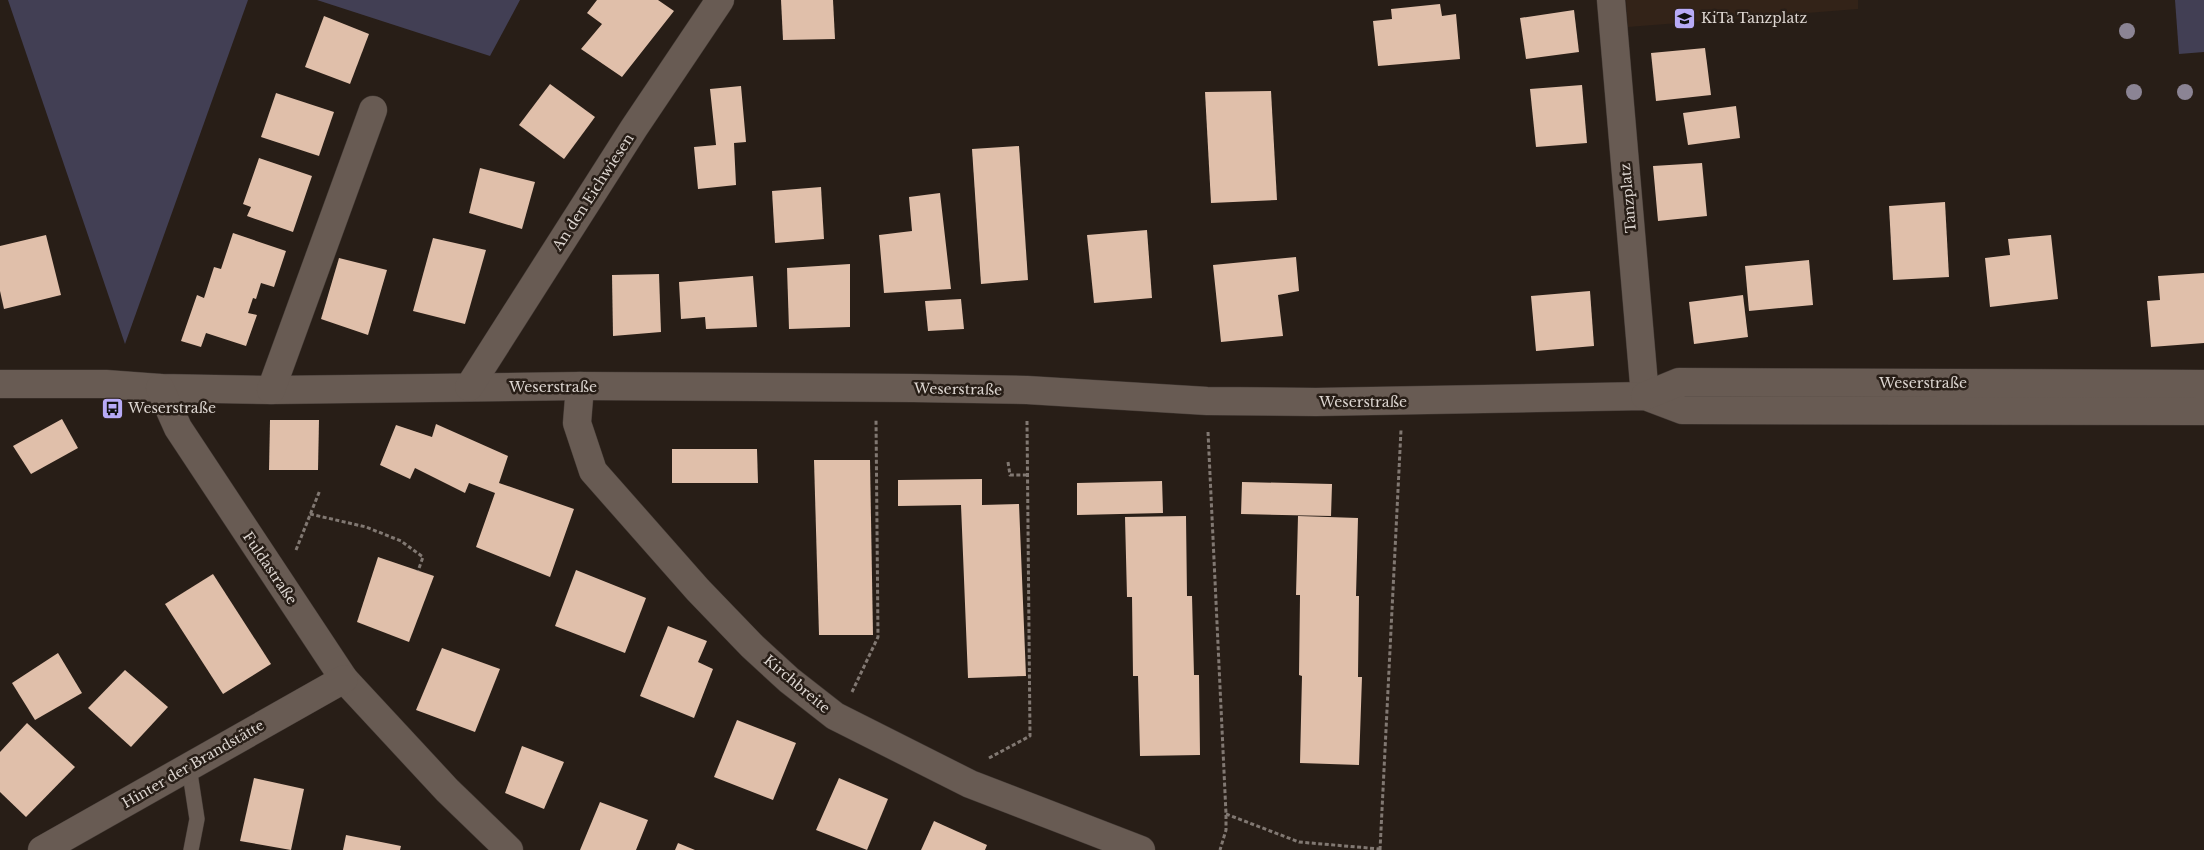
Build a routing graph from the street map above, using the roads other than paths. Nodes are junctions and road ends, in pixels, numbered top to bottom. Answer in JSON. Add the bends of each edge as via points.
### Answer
{"nodes":[{"id":1,"x":720,"y":0,"type":"edge"},
{"id":2,"x":1611,"y":0,"type":"edge"},
{"id":3,"x":373,"y":110,"type":"dead end"},
{"id":4,"x":0,"y":384,"type":"edge"},
{"id":5,"x":2204,"y":384,"type":"edge"},
{"id":6,"x":580,"y":386,"type":"junction"},
{"id":7,"x":469,"y":387,"type":"junction"},
{"id":8,"x":160,"y":388,"type":"junction"},
{"id":9,"x":271,"y":390,"type":"junction"},
{"id":10,"x":1645,"y":396,"type":"junction"},
{"id":11,"x":2204,"y":412,"type":"edge"},
{"id":12,"x":344,"y":679,"type":"junction"},
{"id":13,"x":189,"y":767,"type":"junction"},
{"id":14,"x":42,"y":850,"type":"edge"},
{"id":15,"x":191,"y":850,"type":"edge"},
{"id":16,"x":509,"y":850,"type":"edge"},
{"id":17,"x":1141,"y":850,"type":"edge"}],
"edges":[{"from":1,"to":7,"type":"street","name":"An den Eichwiesen"},
{"from":2,"to":10,"type":"street","name":"Tanzplatz"},
{"from":3,"to":9,"type":"street"},
{"from":4,"to":8,"type":"street","via":[[106,384]]},
{"from":5,"to":10,"type":"street","name":"Weserstraße","via":[[1679,382]]},
{"from":6,"to":7,"type":"street","name":"Weserstraße"},
{"from":6,"to":10,"type":"street","name":"Weserstraße","via":[[1027,390],[1207,401],[1402,402]]},
{"from":6,"to":17,"type":"street","name":"Kirchbreite","via":[[577,423],[592,471],[698,590],[789,680],[835,716],[970,784]]},
{"from":7,"to":9,"type":"street","name":"Weserstraße"},
{"from":8,"to":9,"type":"street","name":"Weserstraße"},
{"from":8,"to":12,"type":"street","name":"Fuldastraße","via":[[178,428]]},
{"from":10,"to":11,"type":"street","name":"Weserstraße","via":[[1682,410]]},
{"from":12,"to":13,"type":"street","name":"Hinter der Brandstätte"},
{"from":12,"to":16,"type":"street","name":"Fuldastraße","via":[[447,790]]},
{"from":13,"to":14,"type":"street","name":"Hinter der Brandstätte"},
{"from":13,"to":15,"type":"lane","via":[[197,819]]}]}
